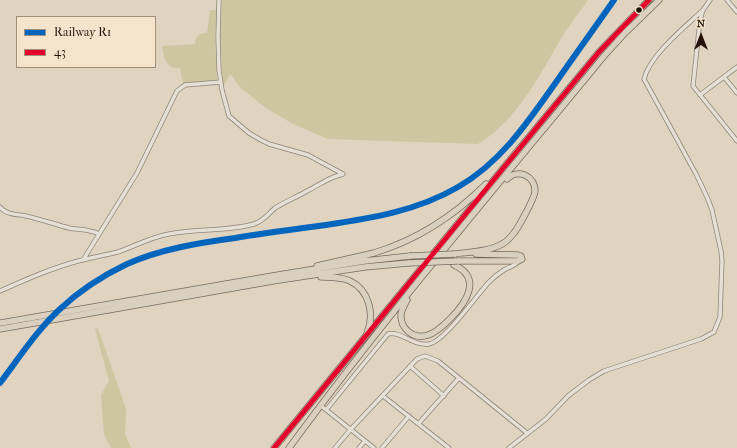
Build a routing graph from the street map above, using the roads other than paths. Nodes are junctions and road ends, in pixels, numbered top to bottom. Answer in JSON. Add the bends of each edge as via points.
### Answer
{"nodes":[{"id":1,"x":219,"y":0,"type":"edge"},
{"id":2,"x":649,"y":0,"type":"edge"},
{"id":3,"x":659,"y":0,"type":"edge"},
{"id":4,"x":710,"y":0,"type":"edge"},
{"id":5,"x":728,"y":0,"type":"edge"},
{"id":6,"x":703,"y":10,"type":"junction"},
{"id":7,"x":737,"y":12,"type":"edge"},
{"id":8,"x":737,"y":67,"type":"edge"},
{"id":9,"x":724,"y":76,"type":"junction"},
{"id":10,"x":221,"y":82,"type":"junction"},
{"id":11,"x":737,"y":93,"type":"edge"},
{"id":12,"x":700,"y":95,"type":"junction"},
{"id":13,"x":737,"y":141,"type":"edge"},
{"id":14,"x":504,"y":166,"type":"junction"},
{"id":15,"x":493,"y":192,"type":"junction"},
{"id":16,"x":0,"y":207,"type":"edge"},
{"id":17,"x":99,"y":234,"type":"junction"},
{"id":18,"x":454,"y":254,"type":"junction"},
{"id":19,"x":83,"y":260,"type":"junction"},
{"id":20,"x":520,"y":261,"type":"junction"},
{"id":21,"x":456,"y":263,"type":"junction"},
{"id":22,"x":272,"y":279,"type":"junction"},
{"id":23,"x":0,"y":291,"type":"edge"},
{"id":24,"x":411,"y":291,"type":"junction"},
{"id":25,"x":0,"y":323,"type":"edge"},
{"id":26,"x":0,"y":329,"type":"edge"},
{"id":27,"x":362,"y":341,"type":"junction"},
{"id":28,"x":410,"y":366,"type":"junction"},
{"id":29,"x":460,"y":378,"type":"junction"},
{"id":30,"x":383,"y":396,"type":"junction"},
{"id":31,"x":444,"y":396,"type":"junction"},
{"id":32,"x":320,"y":405,"type":"junction"},
{"id":33,"x":326,"y":410,"type":"junction"},
{"id":34,"x":409,"y":416,"type":"junction"},
{"id":35,"x":419,"y":423,"type":"junction"},
{"id":36,"x":351,"y":429,"type":"junction"},
{"id":37,"x":527,"y":433,"type":"junction"},
{"id":38,"x":365,"y":441,"type":"junction"},
{"id":39,"x":385,"y":447,"type":"edge"},
{"id":40,"x":274,"y":448,"type":"edge"},
{"id":41,"x":289,"y":448,"type":"edge"},
{"id":42,"x":336,"y":448,"type":"edge"},
{"id":43,"x":359,"y":448,"type":"edge"},
{"id":44,"x":374,"y":448,"type":"edge"},
{"id":45,"x":449,"y":448,"type":"edge"},
{"id":46,"x":510,"y":448,"type":"edge"}],
"edges":[{"from":1,"to":10,"type":"street","via":[[218,48]]},
{"from":2,"to":14,"type":"highway","via":[[599,52]]},
{"from":3,"to":15,"type":"highway","via":[[604,56]]},
{"from":4,"to":6,"type":"street"},
{"from":5,"to":7,"type":"street"},
{"from":6,"to":12,"type":"street","via":[[694,86]]},
{"from":6,"to":37,"type":"street","via":[[655,58],[644,79],[696,174],[712,210],[722,261],[720,317],[714,332],[701,339],[604,371],[568,396],[546,419]]},
{"from":8,"to":9,"type":"street"},
{"from":9,"to":11,"type":"street"},
{"from":9,"to":12,"type":"street"},
{"from":10,"to":17,"type":"street","via":[[185,85],[177,91],[137,173]]},
{"from":10,"to":19,"type":"street","via":[[229,116],[252,136],[269,144],[308,155],[343,174],[288,200],[256,224],[168,234],[116,252]]},
{"from":12,"to":13,"type":"street"},
{"from":14,"to":22,"type":"highway","via":[[456,211],[408,241],[372,254]]},
{"from":14,"to":27,"type":"highway"},
{"from":15,"to":18,"type":"highway","via":[[512,174],[517,173],[530,179],[535,191],[515,232],[504,243],[491,249]]},
{"from":15,"to":24,"type":"highway"},
{"from":16,"to":17,"type":"street","via":[[9,213]]},
{"from":17,"to":19,"type":"street"},
{"from":18,"to":20,"type":"highway","via":[[519,255],[522,258]]},
{"from":18,"to":22,"type":"highway","bridge":true,"via":[[364,261]]},
{"from":19,"to":23,"type":"street","via":[[34,276]]},
{"from":20,"to":21,"type":"highway"},
{"from":20,"to":33,"type":"street","via":[[489,282],[445,333],[432,343],[414,343],[394,333],[388,334]]},
{"from":21,"to":22,"type":"highway","bridge":true,"via":[[409,263]]},
{"from":21,"to":24,"type":"highway","via":[[467,274],[470,285],[468,293],[453,316],[428,335],[421,337],[411,334],[403,326],[402,313]]},
{"from":22,"to":25,"type":"highway"},
{"from":22,"to":26,"type":"highway"},
{"from":22,"to":27,"type":"highway","via":[[332,277],[354,283],[365,296],[370,309],[370,326]]},
{"from":24,"to":32,"type":"highway"},
{"from":27,"to":40,"type":"highway"},
{"from":28,"to":29,"type":"street","via":[[425,356]]},
{"from":28,"to":30,"type":"street"},
{"from":28,"to":31,"type":"street"},
{"from":29,"to":31,"type":"street"},
{"from":29,"to":37,"type":"street"},
{"from":30,"to":34,"type":"street"},
{"from":30,"to":36,"type":"street"},
{"from":31,"to":35,"type":"street"},
{"from":32,"to":33,"type":"street"},
{"from":32,"to":41,"type":"highway"},
{"from":33,"to":36,"type":"street"},
{"from":34,"to":35,"type":"street"},
{"from":34,"to":39,"type":"street"},
{"from":35,"to":45,"type":"street"},
{"from":36,"to":38,"type":"street"},
{"from":36,"to":42,"type":"street"},
{"from":37,"to":46,"type":"street"},
{"from":38,"to":43,"type":"street"},
{"from":38,"to":44,"type":"street"}]}
